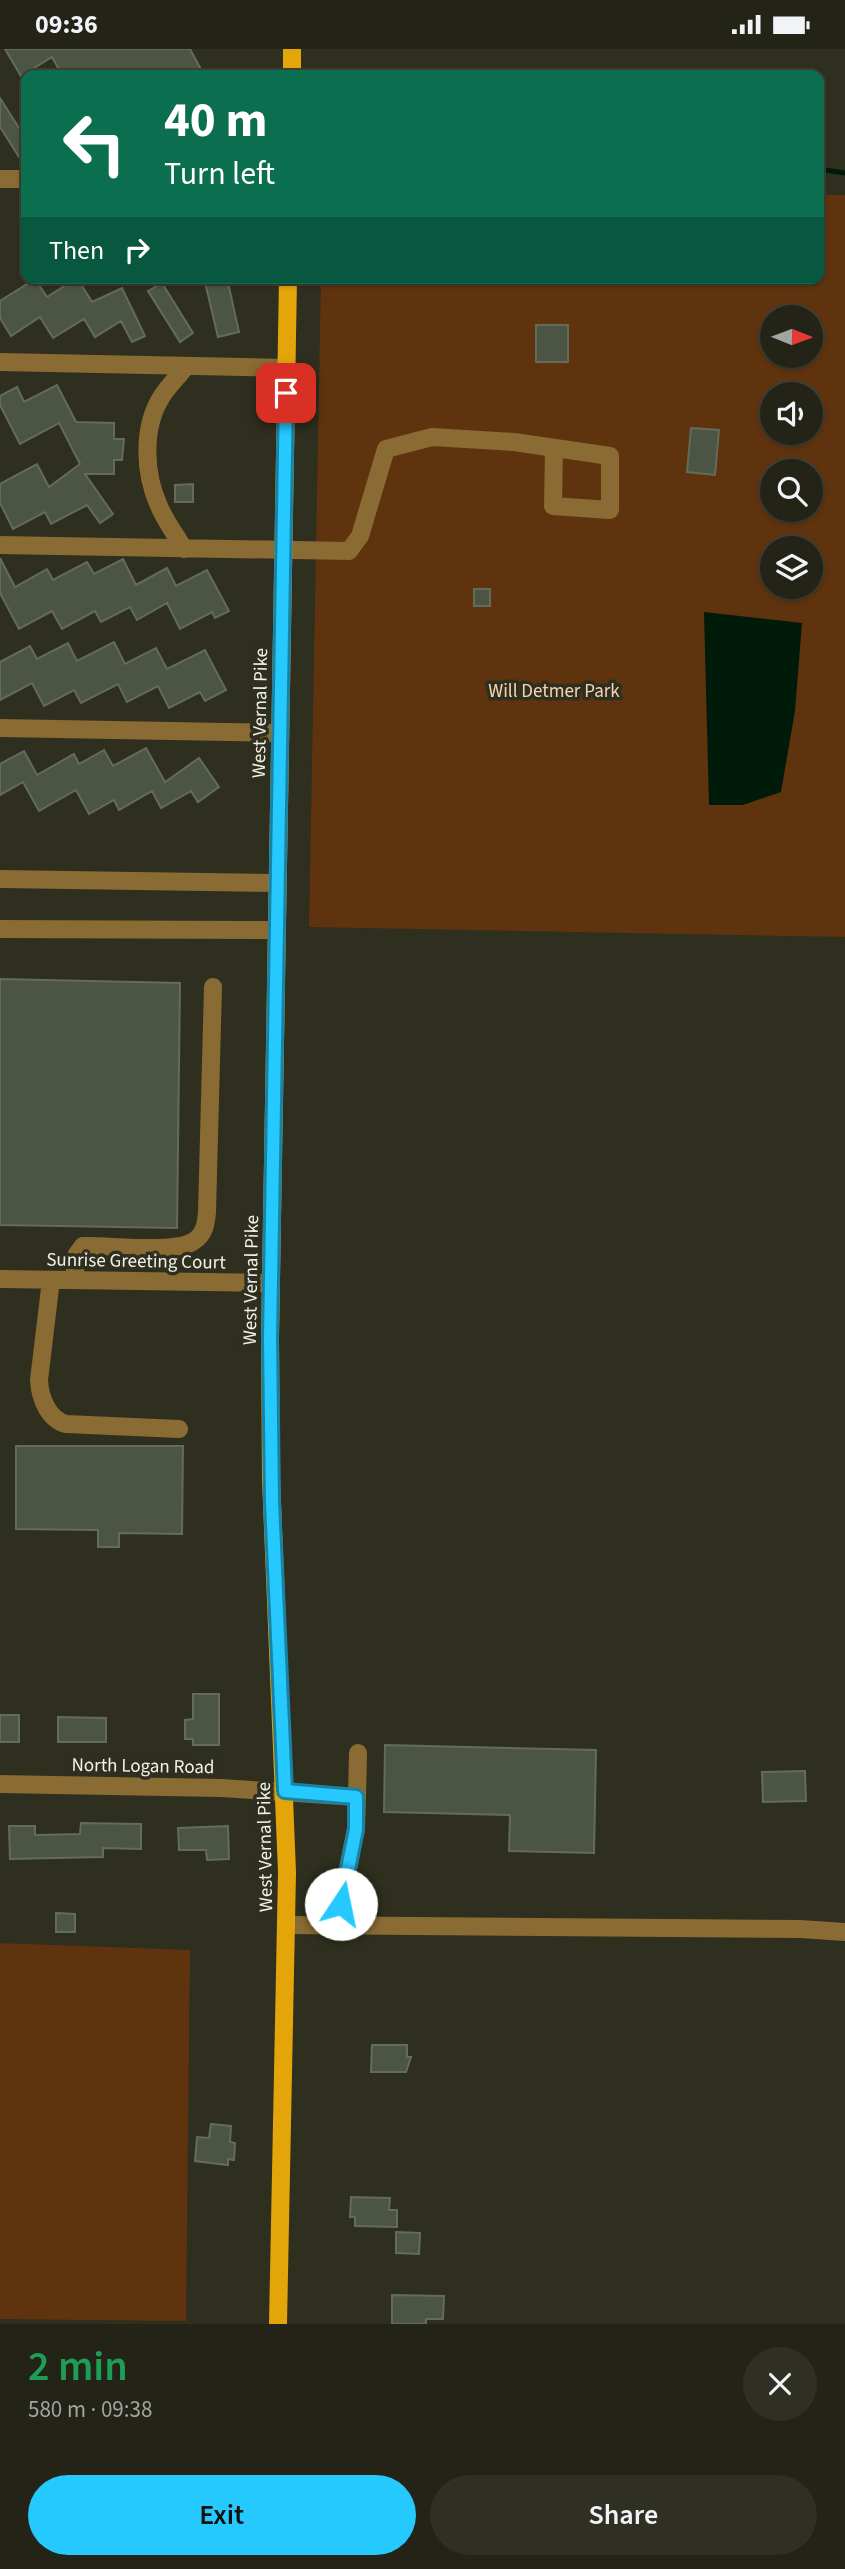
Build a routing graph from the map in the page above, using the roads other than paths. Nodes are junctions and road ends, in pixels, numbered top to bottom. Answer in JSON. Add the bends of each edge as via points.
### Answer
{"nodes":[{"id":1,"x":292,"y":49,"type":"edge"},
{"id":2,"x":292,"y":70,"type":"edge"},
{"id":3,"x":0,"y":179,"type":"edge"},
{"id":4,"x":21,"y":179,"type":"edge"},
{"id":5,"x":288,"y":284,"type":"edge"},
{"id":6,"x":0,"y":362,"type":"edge"},
{"id":7,"x":186,"y":366,"type":"junction"},
{"id":8,"x":286,"y":368,"type":"junction"},
{"id":9,"x":554,"y":448,"type":"junction"},
{"id":10,"x":0,"y":545,"type":"edge"},
{"id":11,"x":184,"y":548,"type":"junction"},
{"id":12,"x":283,"y":550,"type":"junction"},
{"id":13,"x":0,"y":728,"type":"edge"},
{"id":14,"x":280,"y":733,"type":"junction"},
{"id":15,"x":0,"y":879,"type":"edge"},
{"id":16,"x":277,"y":883,"type":"junction"},
{"id":17,"x":0,"y":929,"type":"edge"},
{"id":18,"x":276,"y":930,"type":"junction"},
{"id":19,"x":214,"y":987,"type":"dead end"},
{"id":20,"x":0,"y":1279,"type":"edge"},
{"id":21,"x":51,"y":1280,"type":"junction"},
{"id":22,"x":74,"y":1280,"type":"junction"},
{"id":23,"x":271,"y":1283,"type":"junction"},
{"id":24,"x":179,"y":1429,"type":"dead end"},
{"id":25,"x":358,"y":1753,"type":"dead end"},
{"id":26,"x":0,"y":1784,"type":"edge"},
{"id":27,"x":285,"y":1791,"type":"junction"},
{"id":28,"x":356,"y":1797,"type":"junction"},
{"id":29,"x":287,"y":1926,"type":"junction"},
{"id":30,"x":336,"y":1927,"type":"junction"},
{"id":31,"x":845,"y":1932,"type":"edge"},
{"id":32,"x":278,"y":2324,"type":"edge"}],
"edges":[{"from":1,"to":2,"type":"main road"},
{"from":3,"to":4,"type":"street"},
{"from":5,"to":8,"type":"main road","name":"West Vernal Pike"},
{"from":6,"to":7,"type":"street"},
{"from":7,"to":8,"type":"street"},
{"from":7,"to":11,"type":"street","via":[[161,397],[147,451],[159,507]]},
{"from":8,"to":12,"type":"main road","name":"West Vernal Pike"},
{"from":9,"to":9,"type":"street","via":[[610,456],[610,510],[553,506]]},
{"from":9,"to":12,"type":"street","via":[[432,437],[386,449],[360,536],[349,551]]},
{"from":10,"to":11,"type":"street"},
{"from":11,"to":12,"type":"street"},
{"from":12,"to":14,"type":"main road","name":"West Vernal Pike"},
{"from":13,"to":14,"type":"street"},
{"from":14,"to":16,"type":"main road","name":"West Vernal Pike"},
{"from":15,"to":16,"type":"street"},
{"from":16,"to":18,"type":"main road","name":"West Vernal Pike"},
{"from":17,"to":18,"type":"street"},
{"from":18,"to":23,"type":"main road","name":"West Vernal Pike"},
{"from":19,"to":22,"type":"street","via":[[204,1231],[196,1240],[177,1247],[83,1246],[77,1254]]},
{"from":20,"to":21,"type":"street","name":"Sunrise Greeting Court"},
{"from":21,"to":22,"type":"street","name":"Sunrise Greeting Court"},
{"from":21,"to":24,"type":"street","via":[[39,1380],[51,1416],[66,1425]]},
{"from":22,"to":23,"type":"street","name":"Sunrise Greeting Court"},
{"from":23,"to":27,"type":"main road","name":"West Vernal Pike","via":[[271,1479]]},
{"from":25,"to":28,"type":"street"},
{"from":26,"to":27,"type":"street","name":"North Logan Road"},
{"from":27,"to":28,"type":"street","name":"North Logan Road"},
{"from":27,"to":29,"type":"main road","name":"West Vernal Pike"},
{"from":28,"to":30,"type":"street","via":[[356,1829]]},
{"from":29,"to":30,"type":"street"},
{"from":29,"to":32,"type":"main road","name":"West Vernal Pike"},
{"from":30,"to":31,"type":"street"}]}
